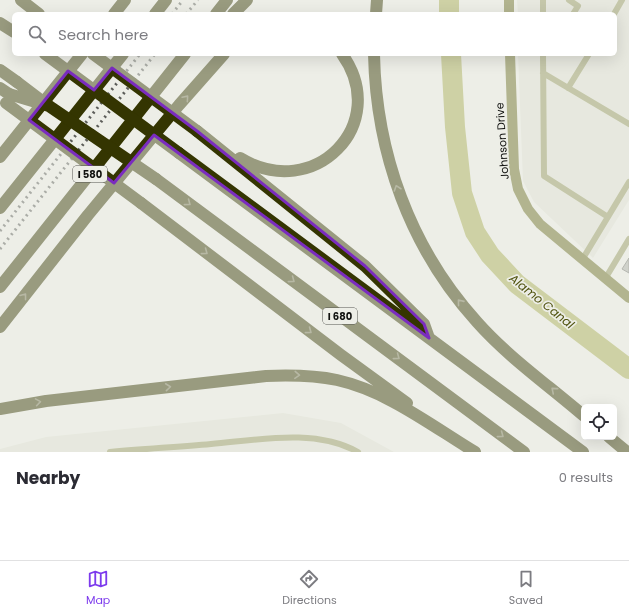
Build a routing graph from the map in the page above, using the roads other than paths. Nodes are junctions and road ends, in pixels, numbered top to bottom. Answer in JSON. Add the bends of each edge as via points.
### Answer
{"nodes":[{"id":1,"x":21,"y":0,"type":"edge"},
{"id":2,"x":124,"y":0,"type":"edge"},
{"id":3,"x":166,"y":0,"type":"edge"},
{"id":4,"x":228,"y":0,"type":"edge"},
{"id":5,"x":247,"y":0,"type":"edge"},
{"id":6,"x":377,"y":0,"type":"edge"},
{"id":7,"x":509,"y":0,"type":"edge"},
{"id":8,"x":543,"y":0,"type":"edge"},
{"id":9,"x":569,"y":0,"type":"edge"},
{"id":10,"x":622,"y":0,"type":"edge"},
{"id":11,"x":36,"y":12,"type":"edge"},
{"id":12,"x":115,"y":12,"type":"edge"},
{"id":13,"x":157,"y":12,"type":"edge"},
{"id":14,"x":218,"y":12,"type":"edge"},
{"id":15,"x":235,"y":12,"type":"edge"},
{"id":16,"x":376,"y":12,"type":"edge"},
{"id":17,"x":509,"y":12,"type":"edge"},
{"id":18,"x":543,"y":12,"type":"edge"},
{"id":19,"x":574,"y":12,"type":"edge"},
{"id":20,"x":615,"y":12,"type":"edge"},
{"id":21,"x":0,"y":23,"type":"edge"},
{"id":22,"x":12,"y":31,"type":"edge"},
{"id":23,"x":48,"y":56,"type":"edge"},
{"id":24,"x":80,"y":56,"type":"edge"},
{"id":25,"x":96,"y":56,"type":"edge"},
{"id":26,"x":121,"y":56,"type":"edge"},
{"id":27,"x":184,"y":56,"type":"edge"},
{"id":28,"x":222,"y":56,"type":"edge"},
{"id":29,"x":343,"y":56,"type":"edge"},
{"id":30,"x":374,"y":56,"type":"edge"},
{"id":31,"x":510,"y":56,"type":"edge"},
{"id":32,"x":543,"y":56,"type":"edge"},
{"id":33,"x":548,"y":56,"type":"edge"},
{"id":34,"x":588,"y":56,"type":"edge"},
{"id":35,"x":543,"y":63,"type":"junction"},
{"id":36,"x":0,"y":70,"type":"edge"},
{"id":37,"x":543,"y":73,"type":"junction"},
{"id":38,"x":568,"y":88,"type":"junction"},
{"id":39,"x":4,"y":96,"type":"edge"},
{"id":40,"x":49,"y":106,"type":"junction"},
{"id":41,"x":629,"y":124,"type":"edge"},
{"id":42,"x":197,"y":131,"type":"junction"},
{"id":43,"x":1,"y":156,"type":"edge"},
{"id":44,"x":629,"y":182,"type":"edge"},
{"id":45,"x":0,"y":208,"type":"edge"},
{"id":46,"x":608,"y":217,"type":"junction"},
{"id":47,"x":629,"y":239,"type":"edge"},
{"id":48,"x":582,"y":260,"type":"junction"},
{"id":49,"x":605,"y":279,"type":"junction"},
{"id":50,"x":0,"y":287,"type":"edge"},
{"id":51,"x":629,"y":298,"type":"edge"},
{"id":52,"x":0,"y":327,"type":"edge"},
{"id":53,"x":429,"y":338,"type":"junction"},
{"id":54,"x":0,"y":409,"type":"edge"},
{"id":55,"x":581,"y":413,"type":"edge"},
{"id":56,"x":613,"y":440,"type":"edge"},
{"id":57,"x":128,"y":451,"type":"edge"},
{"id":58,"x":110,"y":452,"type":"edge"},
{"id":59,"x":358,"y":452,"type":"edge"},
{"id":60,"x":476,"y":452,"type":"edge"},
{"id":61,"x":524,"y":452,"type":"edge"},
{"id":62,"x":583,"y":452,"type":"edge"},
{"id":63,"x":627,"y":452,"type":"edge"}],
"edges":[{"from":1,"to":11,"type":"highway"},
{"from":2,"to":12,"type":"highway"},
{"from":3,"to":13,"type":"highway"},
{"from":4,"to":14,"type":"highway"},
{"from":5,"to":15,"type":"highway"},
{"from":6,"to":16,"type":"highway"},
{"from":7,"to":17,"type":"street"},
{"from":8,"to":18,"type":"lane"},
{"from":9,"to":19,"type":"lane","via":[[578,6]]},
{"from":10,"to":20,"type":"lane"},
{"from":21,"to":22,"type":"highway"},
{"from":23,"to":53,"type":"highway","bridge":true},
{"from":24,"to":43,"type":"highway"},
{"from":25,"to":42,"type":"highway","bridge":true},
{"from":26,"to":45,"type":"highway"},
{"from":27,"to":50,"type":"highway","number":"I 580"},
{"from":52,"to":28,"type":"highway","one_way":true,"via":[[118,178]]},
{"from":29,"to":42,"type":"highway","via":[[352,71],[357,88],[357,108],[351,130],[339,149],[322,163],[302,170],[266,170],[250,164]]},
{"from":55,"to":30,"type":"highway","one_way":true,"via":[[500,345],[478,323],[458,299],[424,248],[410,222],[388,160],[376,95]]},
{"from":31,"to":48,"type":"street","name":"Johnson Drive","via":[[514,169],[518,189],[528,209],[540,224]]},
{"from":32,"to":35,"type":"lane"},
{"from":33,"to":35,"type":"lane"},
{"from":34,"to":38,"type":"lane"},
{"from":35,"to":37,"type":"lane"},
{"from":36,"to":40,"type":"highway","number":"I 680","bridge":true},
{"from":37,"to":38,"type":"lane"},
{"from":37,"to":46,"type":"lane","via":[[544,176]]},
{"from":38,"to":41,"type":"lane"},
{"from":39,"to":40,"type":"highway","bridge":true},
{"from":39,"to":60,"type":"highway","one_way":true,"bridge":true,"via":[[341,355]]},
{"from":40,"to":61,"type":"highway","number":"I 680","one_way":true,"bridge":true,"via":[[156,180]]},
{"from":42,"to":53,"type":"highway","via":[[365,266],[424,324]]},
{"from":44,"to":46,"type":"lane"},
{"from":46,"to":48,"type":"lane"},
{"from":47,"to":49,"type":"lane"},
{"from":48,"to":49,"type":"street","name":"Johnson Drive"},
{"from":49,"to":51,"type":"street","name":"Johnson Drive"},
{"from":53,"to":62,"type":"highway"},
{"from":54,"to":60,"type":"highway","one_way":true,"via":[[46,401],[266,376],[315,376],[338,380],[378,395]]},
{"from":56,"to":63,"type":"highway"},
{"from":57,"to":58,"type":"lane"},
{"from":57,"to":59,"type":"lane","via":[[280,438],[317,439],[346,445]]}]}
